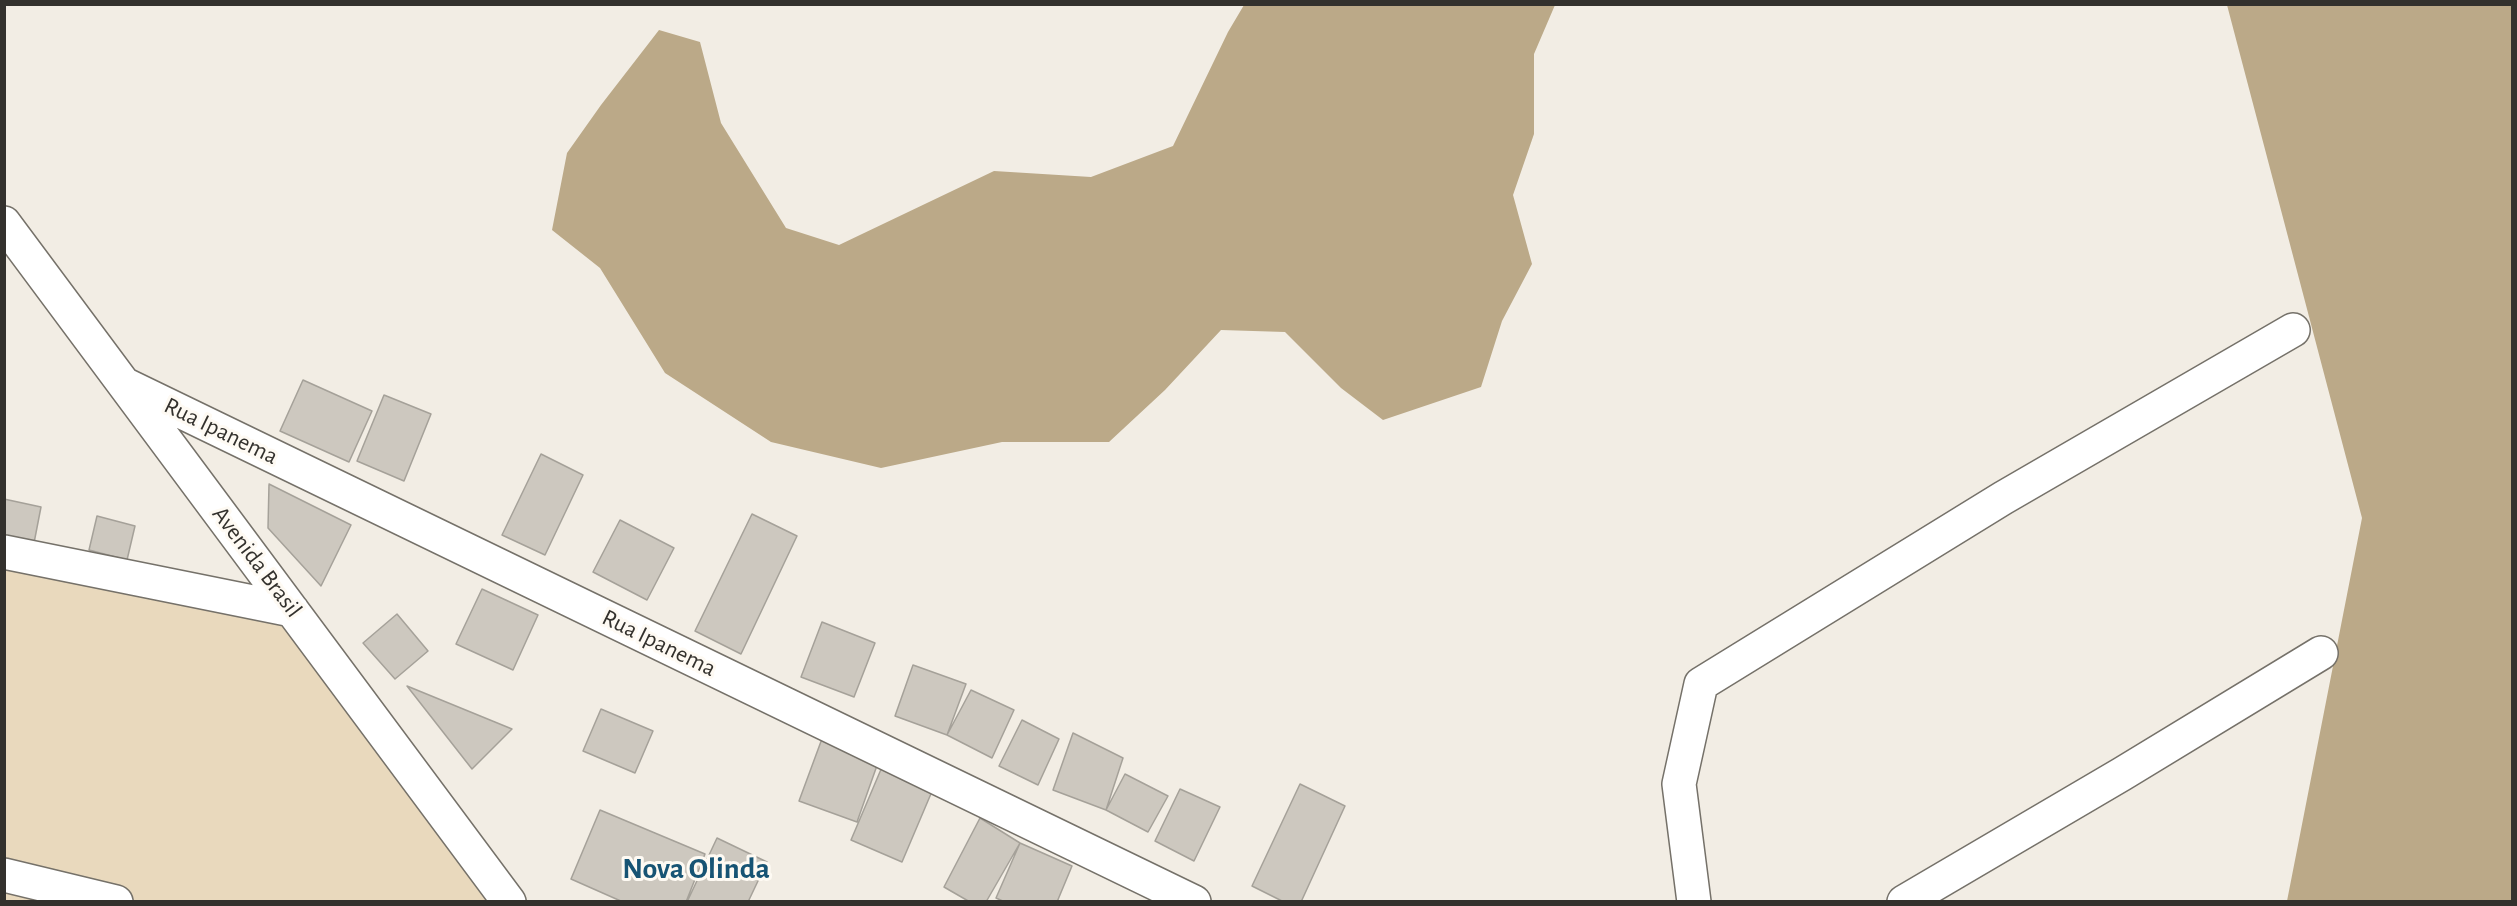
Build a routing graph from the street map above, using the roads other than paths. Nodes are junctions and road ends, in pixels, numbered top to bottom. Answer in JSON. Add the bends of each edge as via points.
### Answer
{"nodes":[{"id":1,"x":4,"y":223,"type":"edge"},
{"id":2,"x":2293,"y":330,"type":"dead end"},
{"id":3,"x":124,"y":384,"type":"junction"},
{"id":4,"x":4,"y":552,"type":"edge"},
{"id":5,"x":292,"y":610,"type":"junction"},
{"id":6,"x":2321,"y":653,"type":"dead end"},
{"id":7,"x":4,"y":875,"type":"edge"},
{"id":8,"x":116,"y":902,"type":"edge"},
{"id":9,"x":509,"y":902,"type":"edge"},
{"id":10,"x":1194,"y":902,"type":"edge"},
{"id":11,"x":1694,"y":902,"type":"edge"},
{"id":12,"x":1904,"y":902,"type":"edge"}],
"edges":[{"from":1,"to":3,"type":"street","name":"Avenida Brasil"},
{"from":2,"to":11,"type":"street","via":[[2003,498],[1701,684],[1678,784]]},
{"from":3,"to":5,"type":"street","name":"Avenida Brasil"},
{"from":3,"to":10,"type":"street","name":"Rua Ipanema"},
{"from":4,"to":5,"type":"street"},
{"from":5,"to":9,"type":"street","name":"Avenida Brasil"},
{"from":6,"to":12,"type":"street"},
{"from":7,"to":8,"type":"street"}]}
